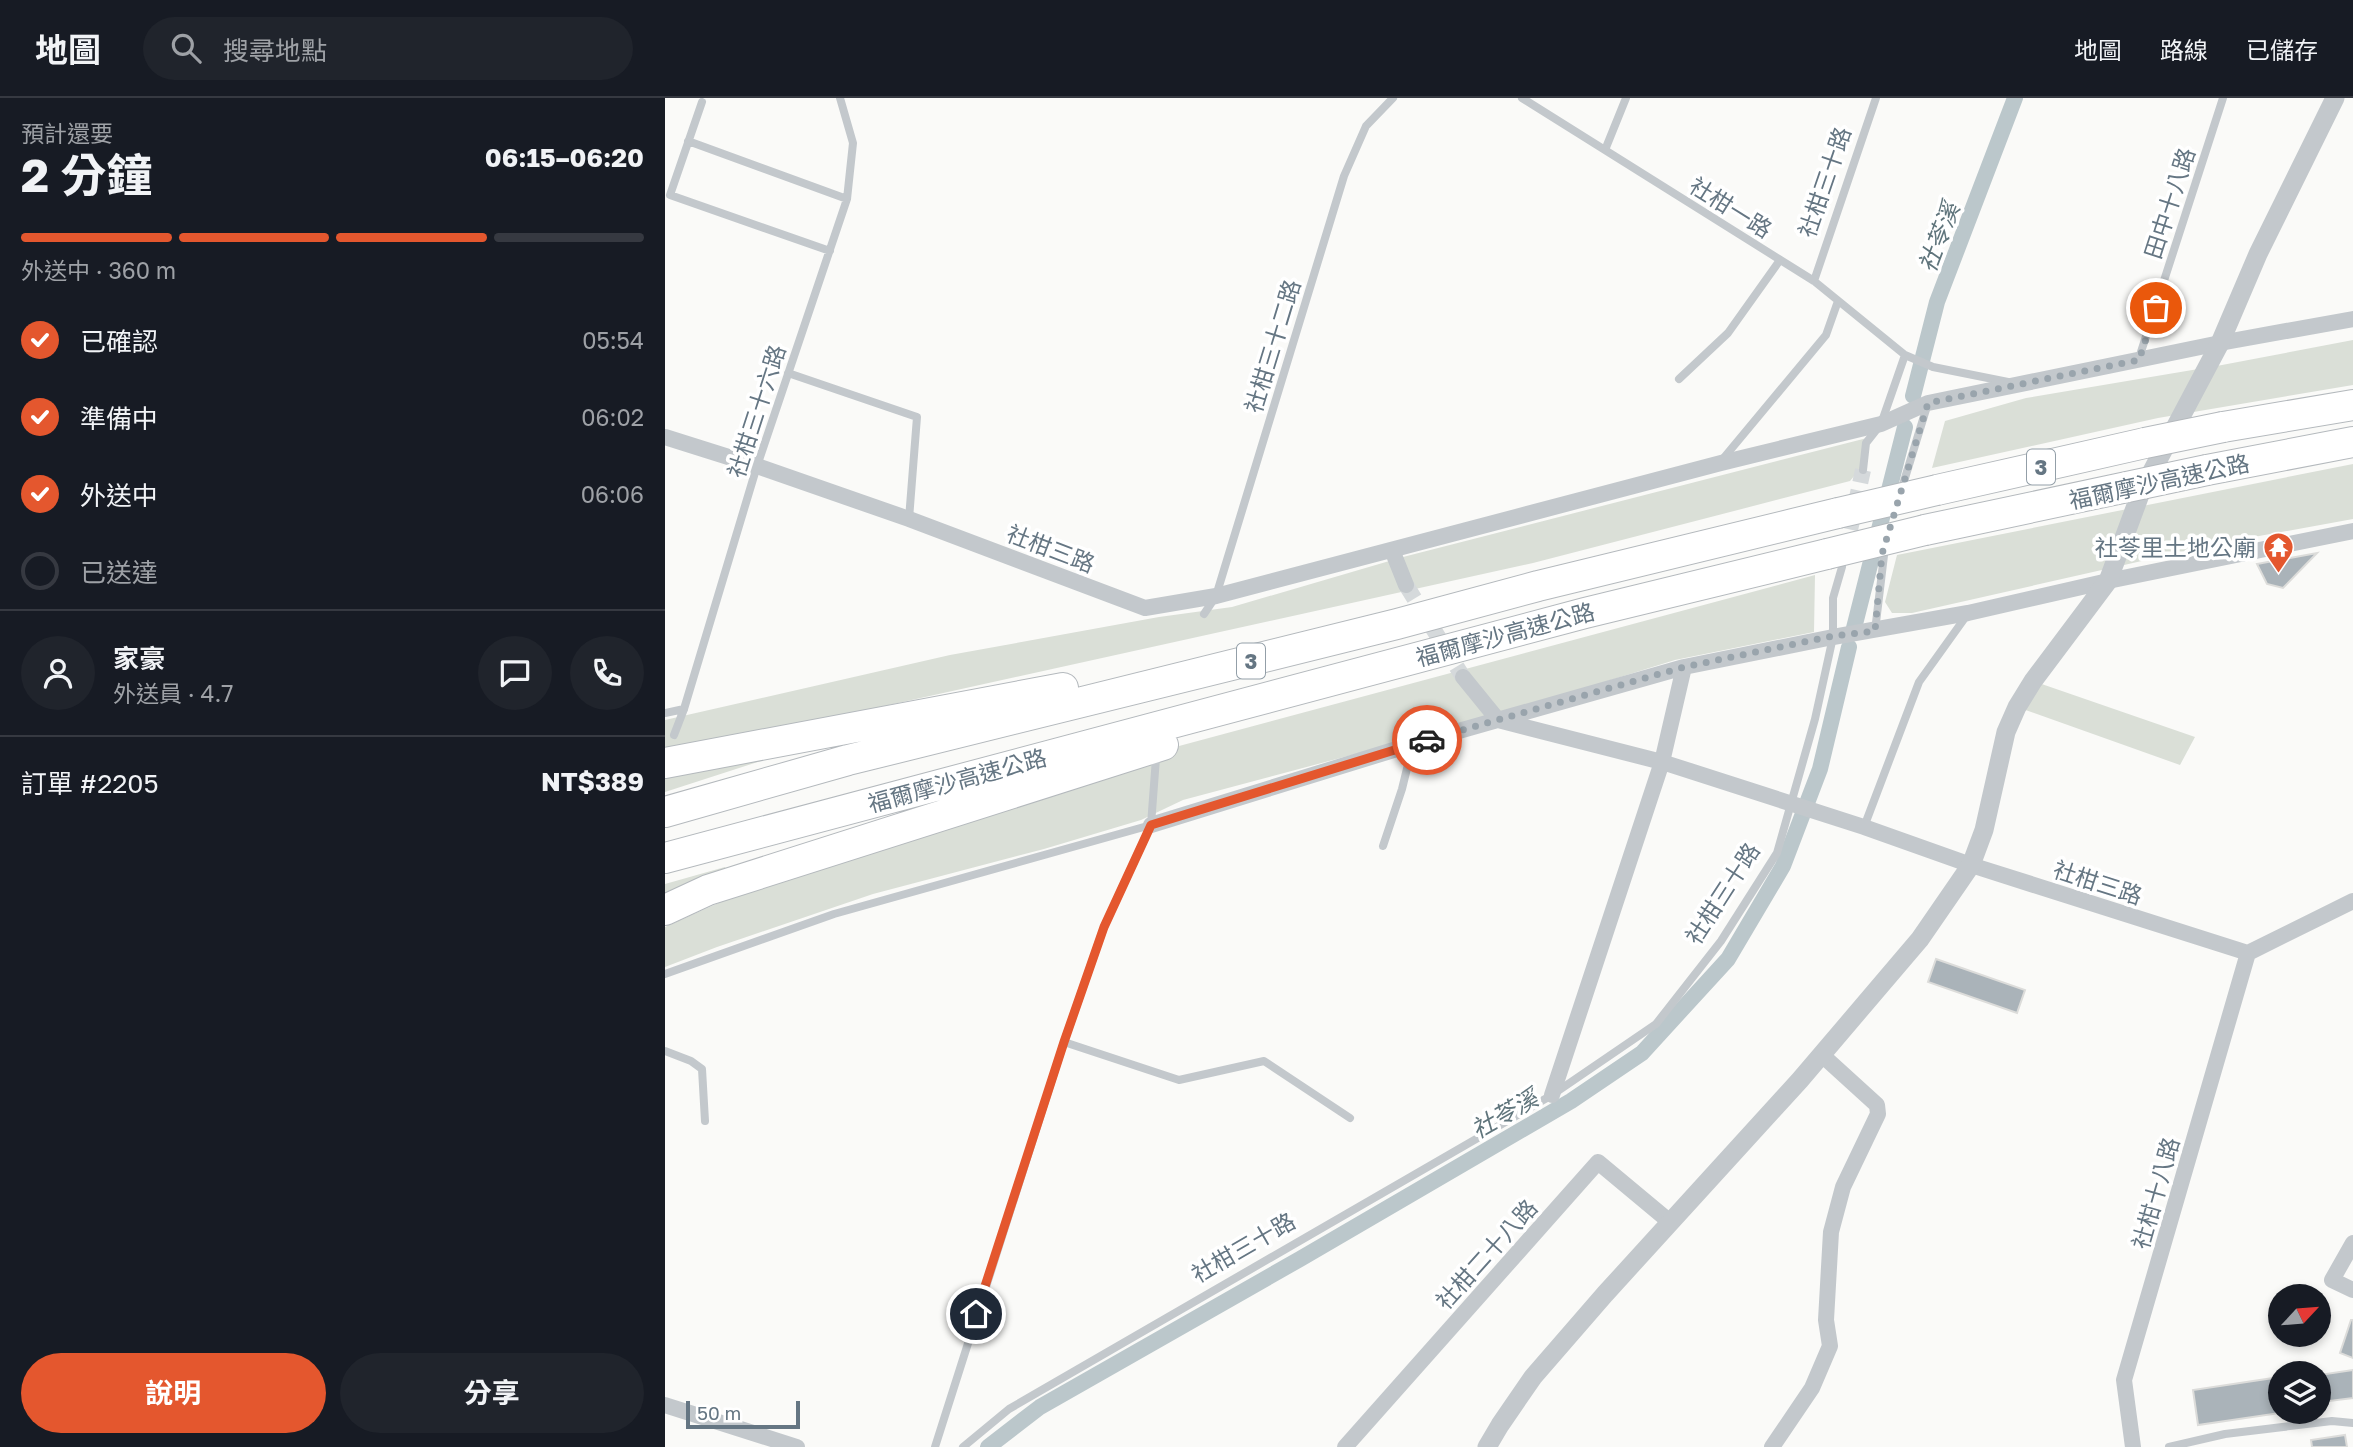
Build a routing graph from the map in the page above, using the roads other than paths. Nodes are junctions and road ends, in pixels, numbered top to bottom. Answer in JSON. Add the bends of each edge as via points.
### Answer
{"nodes":[{"id":1,"x":840,"y":98,"type":"edge"},
{"id":2,"x":1393,"y":98,"type":"edge"},
{"id":3,"x":1522,"y":98,"type":"edge"},
{"id":4,"x":1626,"y":98,"type":"edge"},
{"id":5,"x":1877,"y":98,"type":"edge"},
{"id":6,"x":2224,"y":98,"type":"edge"},
{"id":7,"x":2335,"y":98,"type":"edge"},
{"id":8,"x":702,"y":102,"type":"dead end"},
{"id":9,"x":688,"y":141,"type":"junction"},
{"id":10,"x":1605,"y":150,"type":"junction"},
{"id":11,"x":848,"y":199,"type":"junction"},
{"id":12,"x":830,"y":251,"type":"junction"},
{"id":13,"x":1780,"y":260,"type":"junction"},
{"id":14,"x":1814,"y":281,"type":"junction"},
{"id":15,"x":1838,"y":301,"type":"junction"},
{"id":16,"x":2353,"y":319,"type":"edge"},
{"id":17,"x":2220,"y":343,"type":"junction"},
{"id":18,"x":1908,"y":357,"type":"junction"},
{"id":19,"x":2139,"y":360,"type":"junction"},
{"id":20,"x":789,"y":373,"type":"junction"},
{"id":21,"x":1679,"y":379,"type":"dead end"},
{"id":22,"x":2018,"y":384,"type":"junction"},
{"id":23,"x":1928,"y":403,"type":"junction"},
{"id":24,"x":2353,"y":405,"type":"edge"},
{"id":25,"x":1881,"y":424,"type":"junction"},
{"id":26,"x":665,"y":437,"type":"edge"},
{"id":27,"x":2353,"y":442,"type":"edge"},
{"id":28,"x":1721,"y":463,"type":"junction"},
{"id":29,"x":757,"y":466,"type":"junction"},
{"id":30,"x":1863,"y":470,"type":"tunnel mouth"},
{"id":31,"x":1897,"y":506,"type":"dead end"},
{"id":32,"x":909,"y":519,"type":"junction"},
{"id":33,"x":1889,"y":530,"type":"dead end"},
{"id":34,"x":2353,"y":531,"type":"edge"},
{"id":35,"x":1392,"y":550,"type":"junction"},
{"id":36,"x":1834,"y":561,"type":"junction"},
{"id":37,"x":2108,"y":581,"type":"junction"},
{"id":38,"x":1406,"y":585,"type":"tunnel mouth"},
{"id":39,"x":1216,"y":596,"type":"junction"},
{"id":40,"x":1968,"y":612,"type":"junction"},
{"id":41,"x":1204,"y":614,"type":"dead end"},
{"id":42,"x":1397,"y":624,"type":"junction"},
{"id":43,"x":1531,"y":627,"type":"junction"},
{"id":44,"x":1875,"y":631,"type":"junction"},
{"id":45,"x":1833,"y":636,"type":"junction"},
{"id":46,"x":1684,"y":667,"type":"junction"},
{"id":47,"x":1463,"y":677,"type":"tunnel mouth"},
{"id":48,"x":684,"y":709,"type":"junction"},
{"id":49,"x":665,"y":713,"type":"edge"},
{"id":50,"x":1498,"y":720,"type":"junction"},
{"id":51,"x":674,"y":735,"type":"dead end"},
{"id":52,"x":1413,"y":744,"type":"junction"},
{"id":53,"x":1156,"y":758,"type":"dead end"},
{"id":54,"x":1662,"y":762,"type":"junction"},
{"id":55,"x":665,"y":763,"type":"edge"},
{"id":56,"x":1793,"y":804,"type":"junction"},
{"id":57,"x":665,"y":812,"type":"edge"},
{"id":58,"x":1151,"y":825,"type":"junction"},
{"id":59,"x":1864,"y":827,"type":"junction"},
{"id":60,"x":1383,"y":846,"type":"dead end"},
{"id":61,"x":665,"y":858,"type":"edge"},
{"id":62,"x":1971,"y":865,"type":"junction"},
{"id":63,"x":2353,"y":901,"type":"edge"},
{"id":64,"x":665,"y":910,"type":"edge"},
{"id":65,"x":2248,"y":953,"type":"junction"},
{"id":66,"x":665,"y":974,"type":"edge"},
{"id":67,"x":1064,"y":1042,"type":"junction"},
{"id":68,"x":665,"y":1051,"type":"edge"},
{"id":69,"x":1822,"y":1055,"type":"junction"},
{"id":70,"x":1552,"y":1095,"type":"junction"},
{"id":71,"x":1350,"y":1118,"type":"dead end"},
{"id":72,"x":705,"y":1121,"type":"dead end"},
{"id":73,"x":1670,"y":1222,"type":"junction"},
{"id":74,"x":2353,"y":1243,"type":"edge"},
{"id":75,"x":2353,"y":1290,"type":"edge"},
{"id":76,"x":665,"y":1405,"type":"edge"},
{"id":77,"x":2353,"y":1423,"type":"edge"},
{"id":78,"x":797,"y":1447,"type":"edge"},
{"id":79,"x":935,"y":1447,"type":"edge"},
{"id":80,"x":963,"y":1447,"type":"edge"},
{"id":81,"x":1345,"y":1447,"type":"edge"},
{"id":82,"x":1487,"y":1447,"type":"edge"},
{"id":83,"x":1773,"y":1447,"type":"edge"},
{"id":84,"x":2133,"y":1447,"type":"edge"},
{"id":85,"x":2169,"y":1447,"type":"edge"}],
"edges":[{"from":1,"to":11,"type":"lane","name":"社柑三十六路","via":[[853,143]]},
{"from":2,"to":39,"type":"lane","name":"社柑三十二路","via":[[1366,125],[1344,176]]},
{"from":3,"to":10,"type":"lane","name":"社柑一路"},
{"from":4,"to":10,"type":"lane"},
{"from":5,"to":14,"type":"lane","name":"社柑三十路"},
{"from":6,"to":19,"type":"lane","name":"田中十八路"},
{"from":7,"to":17,"type":"street"},
{"from":8,"to":9,"type":"lane"},
{"from":9,"to":11,"type":"lane"},
{"from":9,"to":12,"type":"lane","via":[[670,195]]},
{"from":10,"to":13,"type":"lane","name":"社柑一路"},
{"from":11,"to":12,"type":"lane","name":"社柑三十六路"},
{"from":12,"to":20,"type":"lane","name":"社柑三十六路"},
{"from":13,"to":14,"type":"lane","name":"社柑一路"},
{"from":13,"to":21,"type":"lane","via":[[1728,333]]},
{"from":14,"to":15,"type":"lane","name":"社柑一路"},
{"from":15,"to":18,"type":"lane","name":"社柑一路"},
{"from":15,"to":28,"type":"lane","via":[[1826,334]]},
{"from":16,"to":17,"type":"street","name":"社柑三路"},
{"from":17,"to":19,"type":"street","name":"社柑三路"},
{"from":17,"to":37,"type":"street","via":[[2141,492]]},
{"from":18,"to":22,"type":"lane"},
{"from":18,"to":25,"type":"lane"},
{"from":19,"to":22,"type":"street","name":"社柑三路"},
{"from":20,"to":29,"type":"lane","name":"社柑三十六路"},
{"from":20,"to":32,"type":"lane","via":[[917,417]]},
{"from":22,"to":23,"type":"street","name":"社柑三路"},
{"from":23,"to":25,"type":"street","name":"社柑三路"},
{"from":23,"to":31,"type":"lane"},
{"from":24,"to":42,"type":"highway","name":"福爾摩沙高速公路","number":"3","bridge":true,"via":[[2145,443],[1837,513]]},
{"from":25,"to":28,"type":"street","name":"社柑三路"},
{"from":25,"to":30,"type":"lane","via":[[1866,443]]},
{"from":26,"to":29,"type":"street","name":"社柑三路"},
{"from":27,"to":36,"type":"highway","name":"福爾摩沙高速公路","number":"3","bridge":true,"via":[[1925,530]]},
{"from":28,"to":35,"type":"street","name":"社柑三路"},
{"from":29,"to":32,"type":"street","name":"社柑三路"},
{"from":29,"to":48,"type":"lane","name":"社柑三十六路"},
{"from":32,"to":39,"type":"street","name":"社柑三路","via":[[1145,608]]},
{"from":33,"to":44,"type":"lane","via":[[1882,554]]},
{"from":34,"to":37,"type":"street"},
{"from":35,"to":38,"type":"street"},
{"from":35,"to":39,"type":"street","name":"社柑三路"},
{"from":36,"to":43,"type":"highway","name":"福爾摩沙高速公路","number":"3"},
{"from":36,"to":45,"type":"lane","name":"社柑三十路"},
{"from":37,"to":40,"type":"street"},
{"from":37,"to":62,"type":"street","via":[[2017,707],[2006,732],[1984,830]]},
{"from":39,"to":41,"type":"lane","name":"社柑三十二路"},
{"from":40,"to":44,"type":"street"},
{"from":40,"to":59,"type":"lane","via":[[1919,682]]},
{"from":42,"to":55,"type":"highway"},
{"from":42,"to":57,"type":"highway","name":"福爾摩沙高速公路","number":"3","via":[[848,760]]},
{"from":43,"to":61,"type":"highway","name":"福爾摩沙高速公路","number":"3"},
{"from":43,"to":64,"type":"highway","via":[[708,890]]},
{"from":44,"to":45,"type":"street"},
{"from":45,"to":46,"type":"street"},
{"from":45,"to":56,"type":"lane","name":"社柑三十路"},
{"from":46,"to":50,"type":"street"},
{"from":46,"to":54,"type":"street"},
{"from":47,"to":50,"type":"street"},
{"from":48,"to":49,"type":"lane"},
{"from":48,"to":51,"type":"lane","name":"社柑三十六路"},
{"from":50,"to":52,"type":"street"},
{"from":50,"to":54,"type":"street"},
{"from":52,"to":58,"type":"street"},
{"from":52,"to":60,"type":"lane"},
{"from":53,"to":58,"type":"lane"},
{"from":54,"to":56,"type":"street"},
{"from":54,"to":70,"type":"street"},
{"from":56,"to":59,"type":"street","name":"社柑三路"},
{"from":56,"to":70,"type":"lane","name":"社柑三十路","via":[[1777,853],[1721,942],[1656,1024]]},
{"from":58,"to":66,"type":"lane","via":[[834,914]]},
{"from":58,"to":67,"type":"lane","via":[[1104,927]]},
{"from":59,"to":62,"type":"street","name":"社柑三路"},
{"from":62,"to":65,"type":"street","name":"社柑三路"},
{"from":62,"to":69,"type":"street","via":[[1920,939]]},
{"from":63,"to":65,"type":"street"},
{"from":65,"to":84,"type":"street","name":"社柑十八路","via":[[2124,1380]]},
{"from":67,"to":71,"type":"lane","via":[[1179,1080],[1263,1061]]},
{"from":67,"to":79,"type":"lane"},
{"from":68,"to":72,"type":"lane","via":[[702,1069]]},
{"from":69,"to":73,"type":"street"},
{"from":69,"to":83,"type":"street","via":[[1877,1105],[1878,1114],[1843,1187],[1831,1232],[1826,1320],[1830,1346],[1812,1388]]},
{"from":70,"to":80,"type":"lane","name":"社柑三十路","via":[[1009,1409]]},
{"from":73,"to":81,"type":"street","name":"社柑二十八路","via":[[1598,1162]]},
{"from":73,"to":82,"type":"street","via":[[1533,1377]]},
{"from":74,"to":75,"type":"street","via":[[2332,1280]]},
{"from":76,"to":78,"type":"street"},
{"from":77,"to":85,"type":"lane","via":[[2239,1433]]}]}
